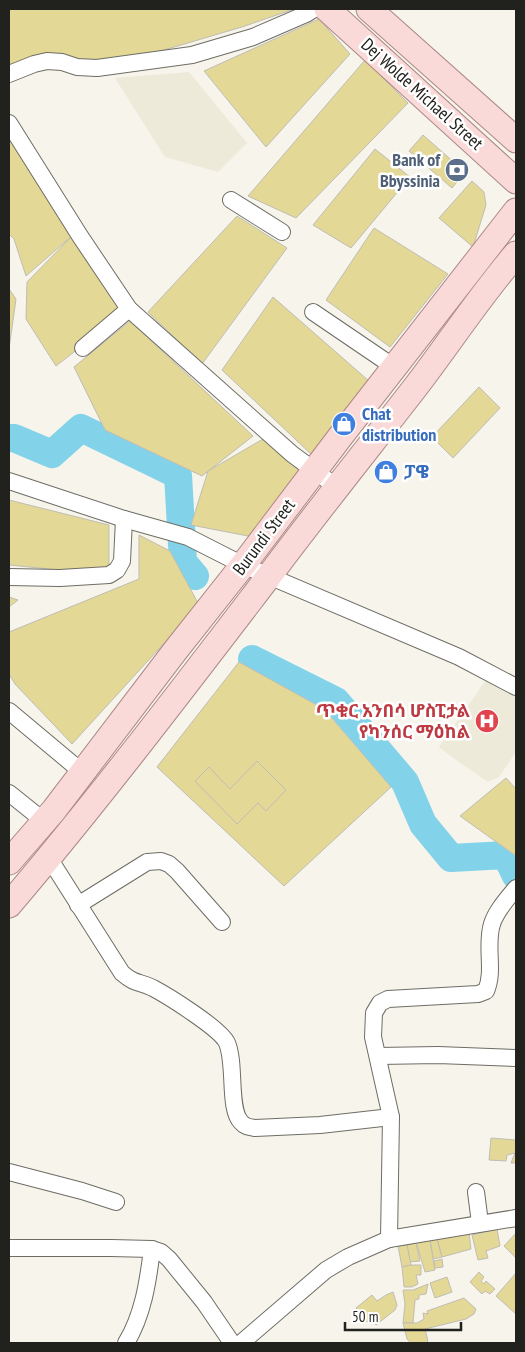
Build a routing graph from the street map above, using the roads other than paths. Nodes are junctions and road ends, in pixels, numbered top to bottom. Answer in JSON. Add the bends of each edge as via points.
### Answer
{"nodes":[{"id":1,"x":314,"y":9,"type":"edge"},
{"id":2,"x":327,"y":9,"type":"edge"},
{"id":3,"x":369,"y":9,"type":"edge"},
{"id":4,"x":9,"y":74,"type":"edge"},
{"id":5,"x":9,"y":123,"type":"edge"},
{"id":6,"x":511,"y":131,"type":"edge"},
{"id":7,"x":516,"y":181,"type":"edge"},
{"id":8,"x":231,"y":200,"type":"dead end"},
{"id":9,"x":516,"y":211,"type":"edge"},
{"id":10,"x":282,"y":232,"type":"dead end"},
{"id":11,"x":516,"y":254,"type":"edge"},
{"id":12,"x":129,"y":309,"type":"junction"},
{"id":13,"x":313,"y":312,"type":"dead end"},
{"id":14,"x":83,"y":348,"type":"dead end"},
{"id":15,"x":394,"y":367,"type":"junction"},
{"id":16,"x":314,"y":470,"type":"junction"},
{"id":17,"x":9,"y":481,"type":"edge"},
{"id":18,"x":338,"y":488,"type":"junction"},
{"id":19,"x":124,"y":520,"type":"junction"},
{"id":20,"x":243,"y":565,"type":"junction"},
{"id":21,"x":270,"y":575,"type":"junction"},
{"id":22,"x":9,"y":578,"type":"edge"},
{"id":23,"x":516,"y":687,"type":"edge"},
{"id":24,"x":9,"y":711,"type":"edge"},
{"id":25,"x":115,"y":730,"type":"junction"},
{"id":26,"x":138,"y":746,"type":"junction"},
{"id":27,"x":82,"y":772,"type":"junction"},
{"id":28,"x":9,"y":795,"type":"edge"},
{"id":29,"x":44,"y":821,"type":"junction"},
{"id":30,"x":49,"y":858,"type":"junction"},
{"id":31,"x":9,"y":862,"type":"edge"},
{"id":32,"x":516,"y":888,"type":"edge"},
{"id":33,"x":9,"y":905,"type":"edge"},
{"id":34,"x":78,"y":905,"type":"junction"},
{"id":35,"x":222,"y":922,"type":"dead end"},
{"id":36,"x":378,"y":1056,"type":"junction"},
{"id":37,"x":516,"y":1058,"type":"edge"},
{"id":38,"x":392,"y":1117,"type":"junction"},
{"id":39,"x":9,"y":1172,"type":"edge"},
{"id":40,"x":476,"y":1192,"type":"dead end"},
{"id":41,"x":116,"y":1202,"type":"dead end"},
{"id":42,"x":516,"y":1218,"type":"edge"},
{"id":43,"x":480,"y":1224,"type":"junction"},
{"id":44,"x":389,"y":1240,"type":"junction"},
{"id":45,"x":9,"y":1248,"type":"edge"},
{"id":46,"x":152,"y":1249,"type":"junction"},
{"id":47,"x":126,"y":1343,"type":"edge"},
{"id":48,"x":232,"y":1343,"type":"edge"},
{"id":49,"x":241,"y":1343,"type":"edge"}],
"edges":[{"from":1,"to":4,"type":"street","via":[[253,37],[192,55],[96,68],[47,62]]},
{"from":2,"to":7,"type":"main road","name":"Dej Wolde Michael Street"},
{"from":3,"to":6,"type":"main road","name":"Dej Wolde Michael Street"},
{"from":5,"to":12,"type":"street"},
{"from":8,"to":10,"type":"street"},
{"from":9,"to":15,"type":"main road","name":"Burundi Street"},
{"from":11,"to":18,"type":"main road","name":"Burundi Street"},
{"from":12,"to":14,"type":"street"},
{"from":12,"to":16,"type":"street"},
{"from":13,"to":15,"type":"street"},
{"from":15,"to":16,"type":"main road","name":"Burundi Street"},
{"from":16,"to":18,"type":"street"},
{"from":16,"to":20,"type":"main road","name":"Burundi Street"},
{"from":17,"to":19,"type":"street"},
{"from":18,"to":21,"type":"main road","name":"Burundi Street"},
{"from":19,"to":20,"type":"street","via":[[188,537]]},
{"from":19,"to":22,"type":"street","via":[[122,561],[118,570],[109,575]]},
{"from":20,"to":21,"type":"street"},
{"from":20,"to":25,"type":"main road","name":"Burundi Street"},
{"from":21,"to":23,"type":"street","via":[[459,656]]},
{"from":21,"to":26,"type":"main road","name":"Burundi Street"},
{"from":24,"to":27,"type":"street"},
{"from":25,"to":26,"type":"main road"},
{"from":25,"to":27,"type":"main road","name":"Burundi Street"},
{"from":26,"to":30,"type":"main road","name":"Burundi Street"},
{"from":27,"to":29,"type":"main road","name":"Burundi Street"},
{"from":28,"to":29,"type":"street"},
{"from":29,"to":31,"type":"main road","name":"Burundi Street"},
{"from":30,"to":33,"type":"main road","name":"Burundi Street"},
{"from":30,"to":34,"type":"street"},
{"from":32,"to":36,"type":"street","via":[[491,925],[490,975],[486,991],[388,999],[380,1003],[373,1023]]},
{"from":34,"to":35,"type":"street","via":[[146,862],[161,861],[177,871]]},
{"from":34,"to":38,"type":"street","via":[[122,973],[136,984],[153,988],[223,1038],[232,1060],[236,1113],[247,1127],[320,1125]]},
{"from":36,"to":37,"type":"street"},
{"from":36,"to":38,"type":"street"},
{"from":38,"to":44,"type":"street"},
{"from":39,"to":41,"type":"street"},
{"from":40,"to":43,"type":"street"},
{"from":42,"to":43,"type":"street"},
{"from":43,"to":44,"type":"street"},
{"from":44,"to":49,"type":"street","via":[[326,1270]]},
{"from":45,"to":46,"type":"street"},
{"from":46,"to":47,"type":"street","via":[[140,1312]]},
{"from":46,"to":48,"type":"street","via":[[169,1259]]}]}
